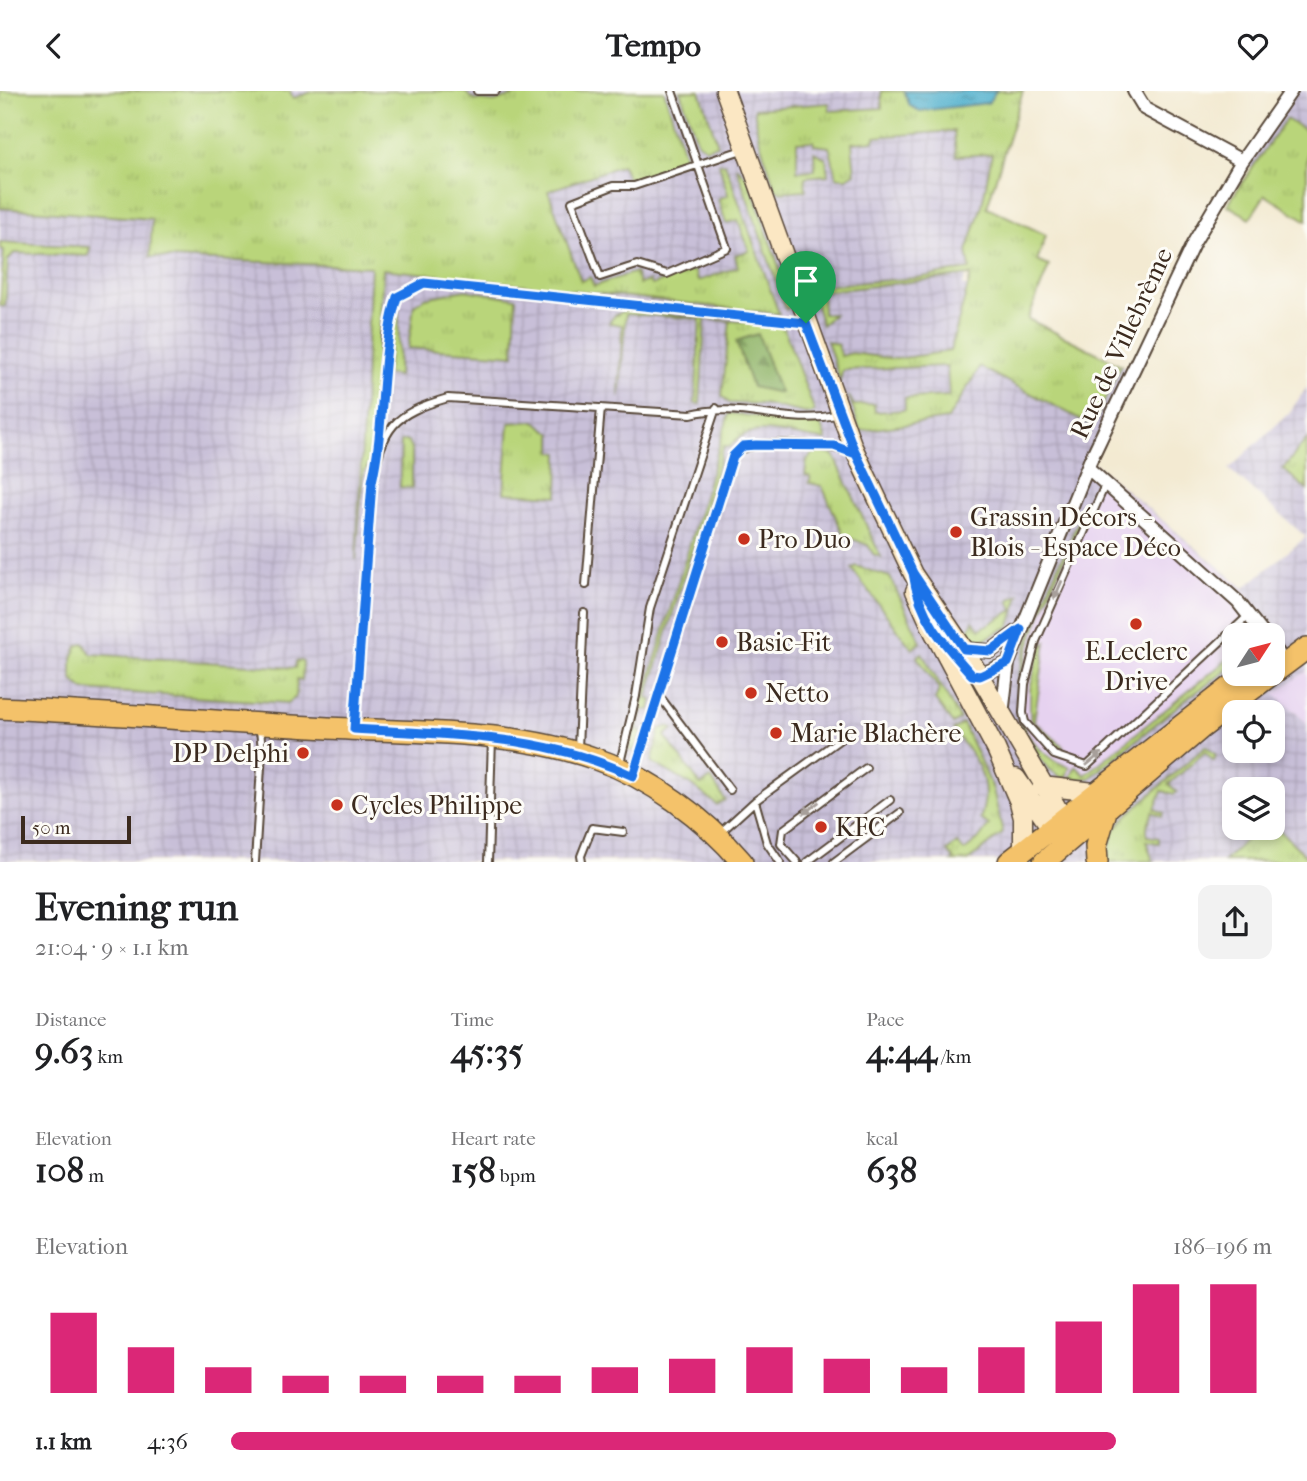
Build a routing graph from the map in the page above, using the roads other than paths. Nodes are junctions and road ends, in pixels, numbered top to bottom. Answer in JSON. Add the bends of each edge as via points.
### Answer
{"nodes":[{"id":1,"x":477,"y":91,"type":"edge"},
{"id":2,"x":496,"y":91,"type":"edge"},
{"id":3,"x":672,"y":91,"type":"edge"},
{"id":4,"x":725,"y":91,"type":"edge"},
{"id":5,"x":1134,"y":91,"type":"edge"},
{"id":6,"x":1290,"y":91,"type":"edge"},
{"id":7,"x":745,"y":149,"type":"junction"},
{"id":8,"x":1242,"y":161,"type":"junction"},
{"id":9,"x":698,"y":165,"type":"junction"},
{"id":10,"x":806,"y":323,"type":"junction"},
{"id":11,"x":601,"y":408,"type":"junction"},
{"id":12,"x":716,"y":408,"type":"junction"},
{"id":13,"x":840,"y":414,"type":"junction"},
{"id":14,"x":378,"y":453,"type":"junction"},
{"id":15,"x":856,"y":454,"type":"junction"},
{"id":16,"x":1088,"y":468,"type":"junction"},
{"id":17,"x":1105,"y":483,"type":"junction"},
{"id":18,"x":913,"y":573,"type":"junction"},
{"id":19,"x":586,"y":585,"type":"dead end"},
{"id":20,"x":583,"y":613,"type":"dead end"},
{"id":21,"x":1249,"y":615,"type":"junction"},
{"id":22,"x":1255,"y":623,"type":"edge"},
{"id":23,"x":1021,"y":629,"type":"junction"},
{"id":24,"x":1307,"y":633,"type":"edge"},
{"id":25,"x":1307,"y":648,"type":"edge"},
{"id":26,"x":964,"y":649,"type":"junction"},
{"id":27,"x":991,"y":651,"type":"junction"},
{"id":28,"x":1285,"y":651,"type":"edge"},
{"id":29,"x":1285,"y":656,"type":"edge"},
{"id":30,"x":1008,"y":663,"type":"junction"},
{"id":31,"x":973,"y":678,"type":"junction"},
{"id":32,"x":1231,"y":686,"type":"edge"},
{"id":33,"x":1247,"y":686,"type":"edge"},
{"id":34,"x":658,"y":694,"type":"junction"},
{"id":35,"x":0,"y":708,"type":"edge"},
{"id":36,"x":1002,"y":717,"type":"junction"},
{"id":37,"x":259,"y":724,"type":"junction"},
{"id":38,"x":354,"y":729,"type":"junction"},
{"id":39,"x":493,"y":737,"type":"junction"},
{"id":40,"x":842,"y":737,"type":"dead end"},
{"id":41,"x":996,"y":749,"type":"junction"},
{"id":42,"x":578,"y":753,"type":"junction"},
{"id":43,"x":866,"y":768,"type":"dead end"},
{"id":44,"x":625,"y":773,"type":"junction"},
{"id":45,"x":1042,"y":786,"type":"junction"},
{"id":46,"x":730,"y":790,"type":"dead end"},
{"id":47,"x":1094,"y":792,"type":"junction"},
{"id":48,"x":890,"y":800,"type":"dead end"},
{"id":49,"x":755,"y":801,"type":"junction"},
{"id":50,"x":1106,"y":811,"type":"junction"},
{"id":51,"x":900,"y":813,"type":"dead end"},
{"id":52,"x":1057,"y":823,"type":"junction"},
{"id":53,"x":623,"y":832,"type":"dead end"},
{"id":54,"x":717,"y":836,"type":"junction"},
{"id":55,"x":1059,"y":852,"type":"edge"},
{"id":56,"x":1016,"y":856,"type":"edge"},
{"id":57,"x":255,"y":862,"type":"edge"},
{"id":58,"x":488,"y":862,"type":"edge"},
{"id":59,"x":582,"y":862,"type":"edge"},
{"id":60,"x":741,"y":862,"type":"edge"},
{"id":61,"x":779,"y":862,"type":"edge"},
{"id":62,"x":797,"y":862,"type":"edge"},
{"id":63,"x":807,"y":862,"type":"edge"},
{"id":64,"x":834,"y":862,"type":"edge"},
{"id":65,"x":1085,"y":862,"type":"edge"},
{"id":66,"x":1097,"y":862,"type":"edge"}],
"edges":[{"from":1,"to":2,"type":"lane"},
{"from":3,"to":9,"type":"lane"},
{"from":4,"to":7,"type":"street"},
{"from":5,"to":8,"type":"street","via":[[1145,109]]},
{"from":6,"to":8,"type":"street","name":"Rue de Villebrème"},
{"from":7,"to":9,"type":"lane"},
{"from":7,"to":10,"type":"street"},
{"from":8,"to":16,"type":"street","name":"Rue de Villebrème","via":[[1193,244]]},
{"from":9,"to":9,"type":"lane","via":[[727,248],[667,274],[637,265],[600,277],[572,202],[613,186],[634,186]]},
{"from":10,"to":13,"type":"street"},
{"from":10,"to":14,"type":"lane","via":[[424,283],[397,297],[386,336]]},
{"from":11,"to":12,"type":"lane","via":[[691,415]]},
{"from":11,"to":14,"type":"lane","via":[[448,398],[417,407],[391,425]]},
{"from":11,"to":19,"type":"lane"},
{"from":12,"to":13,"type":"lane","via":[[810,420]]},
{"from":12,"to":44,"type":"lane","via":[[650,608]]},
{"from":13,"to":15,"type":"street"},
{"from":14,"to":38,"type":"lane"},
{"from":15,"to":18,"type":"street"},
{"from":15,"to":34,"type":"lane","via":[[834,446],[756,445],[737,450]]},
{"from":16,"to":17,"type":"street"},
{"from":16,"to":23,"type":"street","name":"Rue de Villebrème"},
{"from":17,"to":21,"type":"street"},
{"from":17,"to":21,"type":"lane","one_way":true,"via":[[1036,641],[1025,684],[1025,722],[1054,755],[1087,766]]},
{"from":18,"to":26,"type":"street"},
{"from":18,"to":31,"type":"street","via":[[916,594],[933,631]]},
{"from":20,"to":42,"type":"lane"},
{"from":21,"to":22,"type":"street"},
{"from":23,"to":27,"type":"street"},
{"from":23,"to":30,"type":"street","name":"Rue de Villebrème"},
{"from":24,"to":28,"type":"main road"},
{"from":25,"to":29,"type":"main road"},
{"from":26,"to":27,"type":"street"},
{"from":26,"to":31,"type":"street"},
{"from":27,"to":31,"type":"street"},
{"from":30,"to":31,"type":"street"},
{"from":30,"to":36,"type":"street","name":"Rue de Villebrème"},
{"from":31,"to":36,"type":"street"},
{"from":31,"to":41,"type":"street"},
{"from":32,"to":47,"type":"main road"},
{"from":33,"to":50,"type":"main road"},
{"from":34,"to":44,"type":"lane"},
{"from":34,"to":46,"type":"lane"},
{"from":35,"to":37,"type":"main road"},
{"from":36,"to":45,"type":"street"},
{"from":37,"to":38,"type":"main road"},
{"from":37,"to":57,"type":"lane","via":[[262,751]]},
{"from":38,"to":39,"type":"main road"},
{"from":39,"to":42,"type":"main road"},
{"from":39,"to":58,"type":"lane"},
{"from":40,"to":49,"type":"lane"},
{"from":41,"to":52,"type":"street"},
{"from":41,"to":56,"type":"street","via":[[1023,818]]},
{"from":42,"to":44,"type":"main road"},
{"from":43,"to":62,"type":"lane","one_way":true,"via":[[783,830],[781,843]]},
{"from":44,"to":54,"type":"main road","via":[[666,795]]},
{"from":45,"to":47,"type":"street"},
{"from":45,"to":52,"type":"street"},
{"from":47,"to":52,"type":"main road"},
{"from":48,"to":63,"type":"lane"},
{"from":49,"to":54,"type":"lane"},
{"from":49,"to":61,"type":"lane","via":[[767,843]]},
{"from":50,"to":55,"type":"main road"},
{"from":50,"to":66,"type":"main road","via":[[1096,846]]},
{"from":51,"to":64,"type":"lane"},
{"from":52,"to":55,"type":"main road"},
{"from":52,"to":56,"type":"main road"},
{"from":53,"to":59,"type":"lane","via":[[592,828]]},
{"from":54,"to":60,"type":"main road"},
{"from":55,"to":56,"type":"main road"},
{"from":55,"to":65,"type":"main road"}]}
